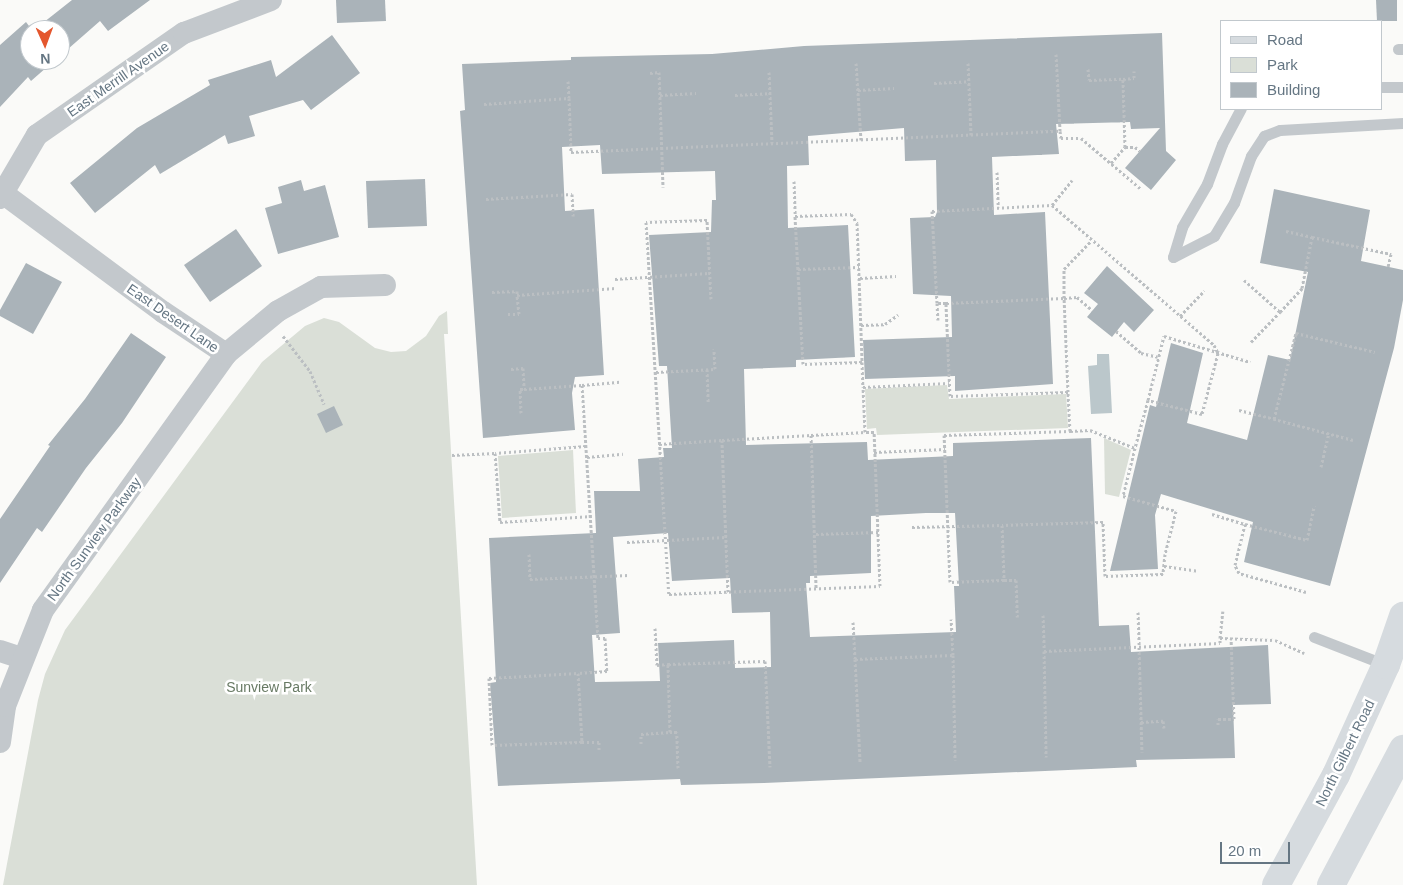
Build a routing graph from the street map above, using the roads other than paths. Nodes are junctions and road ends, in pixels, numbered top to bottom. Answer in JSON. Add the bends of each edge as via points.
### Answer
{"nodes":[{"id":1,"x":271,"y":0,"type":"edge"},
{"id":2,"x":1403,"y":86,"type":"edge"},
{"id":3,"x":1383,"y":87,"type":"edge"},
{"id":4,"x":1239,"y":110,"type":"edge"},
{"id":5,"x":1403,"y":123,"type":"edge"},
{"id":6,"x":1,"y":194,"type":"edge"},
{"id":7,"x":385,"y":285,"type":"dead end"},
{"id":8,"x":226,"y":354,"type":"junction"},
{"id":9,"x":1403,"y":616,"type":"edge"},
{"id":10,"x":1314,"y":637,"type":"dead end"},
{"id":11,"x":0,"y":651,"type":"edge"},
{"id":12,"x":22,"y":658,"type":"junction"},
{"id":13,"x":1386,"y":665,"type":"junction"},
{"id":14,"x":0,"y":742,"type":"edge"},
{"id":15,"x":1403,"y":749,"type":"edge"},
{"id":16,"x":1276,"y":885,"type":"edge"},
{"id":17,"x":1331,"y":885,"type":"edge"}],
"edges":[{"from":1,"to":6,"type":"street","name":"East Merrill Avenue","via":[[184,33],[37,135]]},
{"from":2,"to":3,"type":"lane"},
{"from":4,"to":5,"type":"lane","via":[[1207,184],[1182,227],[1173,257],[1214,236],[1234,203],[1251,156],[1264,136],[1280,130]]},
{"from":6,"to":8,"type":"street","name":"East Desert Lane"},
{"from":7,"to":8,"type":"street","name":"East Desert Lane","via":[[321,287],[269,318]]},
{"from":8,"to":12,"type":"street","name":"North Sunview Parkway","via":[[43,610]]},
{"from":9,"to":13,"type":"main road","name":"North Gilbert Road"},
{"from":10,"to":13,"type":"lane"},
{"from":11,"to":12,"type":"street"},
{"from":12,"to":14,"type":"street","name":"North Sunview Parkway","via":[[5,706]]},
{"from":13,"to":16,"type":"main road","name":"North Gilbert Road","via":[[1336,775]]},
{"from":15,"to":17,"type":"main road"}]}
